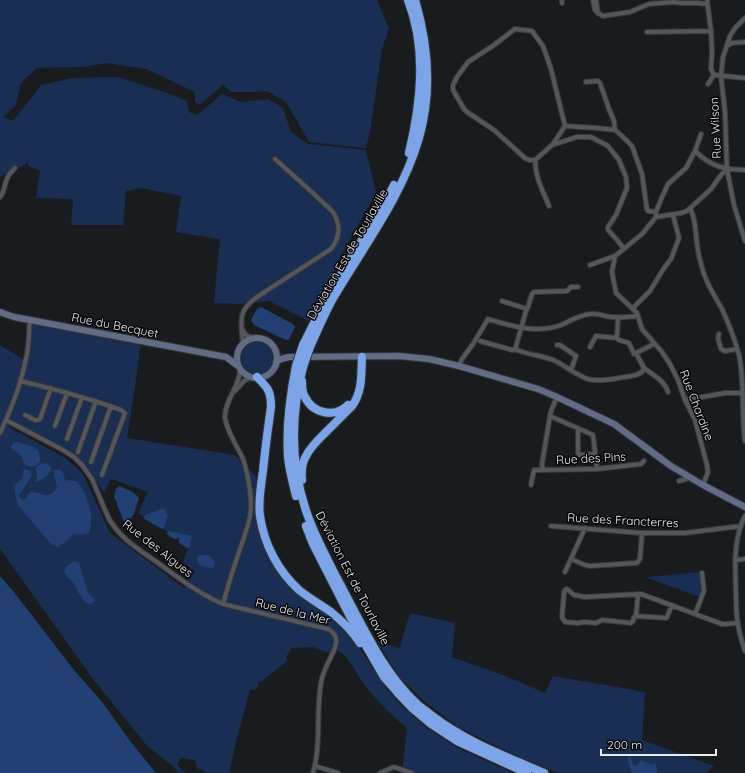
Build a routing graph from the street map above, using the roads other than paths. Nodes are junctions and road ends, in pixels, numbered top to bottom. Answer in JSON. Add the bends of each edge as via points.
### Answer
{"nodes":[{"id":1,"x":408,"y":0,"type":"edge"},
{"id":2,"x":415,"y":0,"type":"edge"},
{"id":3,"x":593,"y":0,"type":"edge"},
{"id":4,"x":596,"y":0,"type":"edge"},
{"id":5,"x":707,"y":2,"type":"edge"},
{"id":6,"x":598,"y":13,"type":"junction"},
{"id":7,"x":745,"y":18,"type":"edge"},
{"id":8,"x":711,"y":31,"type":"junction"},
{"id":9,"x":647,"y":32,"type":"dead end"},
{"id":10,"x":730,"y":36,"type":"junction"},
{"id":11,"x":745,"y":42,"type":"edge"},
{"id":12,"x":736,"y":43,"type":"junction"},
{"id":13,"x":727,"y":46,"type":"junction"},
{"id":14,"x":714,"y":75,"type":"junction"},
{"id":15,"x":721,"y":76,"type":"junction"},
{"id":16,"x":745,"y":78,"type":"edge"},
{"id":17,"x":586,"y":82,"type":"dead end"},
{"id":18,"x":708,"y":84,"type":"dead end"},
{"id":19,"x":565,"y":126,"type":"junction"},
{"id":20,"x":615,"y":130,"type":"junction"},
{"id":21,"x":701,"y":134,"type":"dead end"},
{"id":22,"x":552,"y":145,"type":"junction"},
{"id":23,"x":695,"y":151,"type":"junction"},
{"id":24,"x":275,"y":159,"type":"dead end"},
{"id":25,"x":535,"y":160,"type":"junction"},
{"id":26,"x":14,"y":168,"type":"dead end"},
{"id":27,"x":727,"y":169,"type":"junction"},
{"id":28,"x":745,"y":170,"type":"edge"},
{"id":29,"x":0,"y":197,"type":"edge"},
{"id":30,"x":549,"y":206,"type":"dead end"},
{"id":31,"x":690,"y":208,"type":"junction"},
{"id":32,"x":656,"y":215,"type":"junction"},
{"id":33,"x":673,"y":215,"type":"junction"},
{"id":34,"x":745,"y":241,"type":"edge"},
{"id":35,"x":624,"y":249,"type":"junction"},
{"id":36,"x":615,"y":256,"type":"junction"},
{"id":37,"x":590,"y":265,"type":"dead end"},
{"id":38,"x":578,"y":287,"type":"dead end"},
{"id":39,"x":502,"y":301,"type":"dead end"},
{"id":40,"x":633,"y":308,"type":"junction"},
{"id":41,"x":527,"y":309,"type":"junction"},
{"id":42,"x":0,"y":312,"type":"edge"},
{"id":43,"x":638,"y":316,"type":"junction"},
{"id":44,"x":618,"y":318,"type":"junction"},
{"id":45,"x":30,"y":320,"type":"junction"},
{"id":46,"x":521,"y":328,"type":"junction"},
{"id":47,"x":241,"y":329,"type":"junction"},
{"id":48,"x":719,"y":334,"type":"dead end"},
{"id":49,"x":252,"y":338,"type":"junction"},
{"id":50,"x":617,"y":338,"type":"junction"},
{"id":51,"x":480,"y":341,"type":"dead end"},
{"id":52,"x":243,"y":344,"type":"junction"},
{"id":53,"x":654,"y":344,"type":"junction"},
{"id":54,"x":557,"y":345,"type":"dead end"},
{"id":55,"x":306,"y":346,"type":"junction"},
{"id":56,"x":590,"y":347,"type":"dead end"},
{"id":57,"x":516,"y":349,"type":"junction"},
{"id":58,"x":737,"y":349,"type":"junction"},
{"id":59,"x":275,"y":351,"type":"junction"},
{"id":60,"x":238,"y":353,"type":"junction"},
{"id":61,"x":636,"y":353,"type":"junction"},
{"id":62,"x":289,"y":356,"type":"junction"},
{"id":63,"x":226,"y":357,"type":"junction"},
{"id":64,"x":359,"y":357,"type":"junction"},
{"id":65,"x":276,"y":362,"type":"junction"},
{"id":66,"x":459,"y":366,"type":"junction"},
{"id":67,"x":239,"y":367,"type":"junction"},
{"id":68,"x":644,"y":368,"type":"junction"},
{"id":69,"x":300,"y":369,"type":"junction"},
{"id":70,"x":571,"y":370,"type":"junction"},
{"id":71,"x":254,"y":377,"type":"junction"},
{"id":72,"x":20,"y":381,"type":"junction"},
{"id":73,"x":744,"y":382,"type":"edge"},
{"id":74,"x":51,"y":388,"type":"junction"},
{"id":75,"x":234,"y":392,"type":"junction"},
{"id":76,"x":668,"y":392,"type":"dead end"},
{"id":77,"x":67,"y":393,"type":"junction"},
{"id":78,"x":743,"y":393,"type":"junction"},
{"id":79,"x":82,"y":397,"type":"junction"},
{"id":80,"x":558,"y":397,"type":"junction"},
{"id":81,"x":685,"y":400,"type":"junction"},
{"id":82,"x":96,"y":401,"type":"junction"},
{"id":83,"x":111,"y":406,"type":"junction"},
{"id":84,"x":744,"y":414,"type":"edge"},
{"id":85,"x":25,"y":415,"type":"dead end"},
{"id":86,"x":550,"y":416,"type":"junction"},
{"id":87,"x":6,"y":420,"type":"junction"},
{"id":88,"x":55,"y":426,"type":"dead end"},
{"id":89,"x":578,"y":428,"type":"junction"},
{"id":90,"x":0,"y":433,"type":"edge"},
{"id":91,"x":67,"y":439,"type":"dead end"},
{"id":92,"x":745,"y":441,"type":"edge"},
{"id":93,"x":78,"y":452,"type":"dead end"},
{"id":94,"x":595,"y":454,"type":"junction"},
{"id":95,"x":644,"y":461,"type":"dead end"},
{"id":96,"x":91,"y":462,"type":"dead end"},
{"id":97,"x":597,"y":469,"type":"junction"},
{"id":98,"x":543,"y":470,"type":"junction"},
{"id":99,"x":102,"y":475,"type":"dead end"},
{"id":100,"x":688,"y":476,"type":"junction"},
{"id":101,"x":680,"y":481,"type":"dead end"},
{"id":102,"x":531,"y":485,"type":"dead end"},
{"id":103,"x":702,"y":485,"type":"junction"},
{"id":104,"x":302,"y":499,"type":"junction"},
{"id":105,"x":745,"y":507,"type":"edge"},
{"id":106,"x":745,"y":516,"type":"edge"},
{"id":107,"x":551,"y":526,"type":"dead end"},
{"id":108,"x":741,"y":526,"type":"junction"},
{"id":109,"x":585,"y":528,"type":"junction"},
{"id":110,"x":642,"y":533,"type":"junction"},
{"id":111,"x":571,"y":559,"type":"junction"},
{"id":112,"x":745,"y":559,"type":"edge"},
{"id":113,"x":735,"y":560,"type":"junction"},
{"id":114,"x":565,"y":572,"type":"dead end"},
{"id":115,"x":702,"y":573,"type":"dead end"},
{"id":116,"x":638,"y":594,"type":"junction"},
{"id":117,"x":222,"y":604,"type":"junction"},
{"id":118,"x":672,"y":605,"type":"junction"},
{"id":119,"x":695,"y":614,"type":"junction"},
{"id":120,"x":636,"y":616,"type":"junction"},
{"id":121,"x":737,"y":622,"type":"junction"},
{"id":122,"x":745,"y":651,"type":"edge"},
{"id":123,"x":384,"y":677,"type":"junction"},
{"id":124,"x":316,"y":766,"type":"junction"},
{"id":125,"x":313,"y":773,"type":"edge"},
{"id":126,"x":338,"y":773,"type":"edge"},
{"id":127,"x":380,"y":773,"type":"edge"},
{"id":128,"x":412,"y":773,"type":"edge"},
{"id":129,"x":527,"y":773,"type":"edge"},
{"id":130,"x":544,"y":773,"type":"edge"}],
"edges":[{"from":1,"to":55,"type":"highway","name":"Déviation Est de Tourlaville","via":[[418,37],[420,86],[409,153],[387,199],[326,299]]},
{"from":2,"to":55,"type":"highway","name":"Déviation Est de Tourlaville","via":[[423,35],[428,84],[424,116],[412,160],[393,200]]},
{"from":3,"to":6,"type":"street"},
{"from":4,"to":6,"type":"street"},
{"from":5,"to":6,"type":"street","via":[[660,3],[645,5],[630,12],[603,16]]},
{"from":5,"to":8,"type":"street"},
{"from":7,"to":10,"type":"street","name":"Rue Wilson"},
{"from":8,"to":9,"type":"street"},
{"from":8,"to":14,"type":"street","via":[[711,69]]},
{"from":10,"to":12,"type":"street"},
{"from":10,"to":13,"type":"street","name":"Rue Wilson"},
{"from":11,"to":12,"type":"street"},
{"from":12,"to":13,"type":"street"},
{"from":13,"to":15,"type":"street","name":"Rue Wilson"},
{"from":14,"to":15,"type":"street"},
{"from":14,"to":18,"type":"street"},
{"from":15,"to":16,"type":"street"},
{"from":15,"to":27,"type":"street","name":"Rue Wilson"},
{"from":17,"to":20,"type":"street","via":[[600,83]]},
{"from":19,"to":20,"type":"street"},
{"from":19,"to":22,"type":"street"},
{"from":19,"to":25,"type":"street","via":[[551,69],[543,46],[532,31],[515,29],[468,62],[453,85],[453,90],[464,108],[494,130],[525,158]]},
{"from":20,"to":32,"type":"street","via":[[632,146],[642,174],[646,210]]},
{"from":21,"to":23,"type":"street"},
{"from":22,"to":25,"type":"street"},
{"from":22,"to":35,"type":"street","via":[[577,137],[591,137],[608,146],[619,160],[626,177],[627,188],[608,230]]},
{"from":23,"to":27,"type":"street","via":[[712,164]]},
{"from":23,"to":32,"type":"street","via":[[686,168],[668,184]]},
{"from":24,"to":47,"type":"street","via":[[333,212],[338,223],[338,236],[331,249],[252,301],[242,315]]},
{"from":25,"to":30,"type":"street","via":[[538,179]]},
{"from":26,"to":29,"type":"street"},
{"from":27,"to":28,"type":"street"},
{"from":27,"to":31,"type":"street","via":[[711,189]]},
{"from":27,"to":34,"type":"street","name":"Rue Wilson"},
{"from":31,"to":33,"type":"street","via":[[681,214]]},
{"from":31,"to":58,"type":"street","via":[[696,224],[698,249],[707,282],[727,321]]},
{"from":32,"to":33,"type":"street"},
{"from":32,"to":35,"type":"street","via":[[642,234]]},
{"from":33,"to":40,"type":"street","via":[[678,238],[672,259],[650,291]]},
{"from":35,"to":36,"type":"street"},
{"from":36,"to":37,"type":"street"},
{"from":36,"to":40,"type":"street","name":"Rue Chardine","via":[[612,272],[616,293]]},
{"from":38,"to":41,"type":"street","via":[[571,287],[567,291],[534,292]]},
{"from":39,"to":41,"type":"street"},
{"from":40,"to":43,"type":"street","name":"Rue Chardine"},
{"from":41,"to":46,"type":"street"},
{"from":42,"to":45,"type":"main road","name":"Rue du Becquet"},
{"from":43,"to":44,"type":"street"},
{"from":43,"to":53,"type":"street","name":"Rue Chardine","via":[[642,329]]},
{"from":44,"to":46,"type":"street","via":[[588,314],[554,327]]},
{"from":44,"to":50,"type":"street"},
{"from":45,"to":63,"type":"main road","name":"Rue du Becquet"},
{"from":45,"to":72,"type":"street","via":[[27,353]]},
{"from":46,"to":57,"type":"street"},
{"from":46,"to":66,"type":"street","via":[[488,319]]},
{"from":47,"to":49,"type":"street"},
{"from":47,"to":52,"type":"street"},
{"from":48,"to":58,"type":"street","via":[[721,349]]},
{"from":49,"to":52,"type":"main road"},
{"from":49,"to":59,"type":"main road","via":[[267,340]]},
{"from":50,"to":56,"type":"street","via":[[596,336]]},
{"from":50,"to":61,"type":"street","via":[[628,342],[634,354]]},
{"from":51,"to":57,"type":"street"},
{"from":52,"to":60,"type":"main road"},
{"from":53,"to":61,"type":"street"},
{"from":53,"to":81,"type":"street","name":"Rue Chardine","via":[[672,368]]},
{"from":54,"to":70,"type":"street","via":[[576,356]]},
{"from":55,"to":69,"type":"highway","name":"Déviation Est de Tourlaville","bridge":true},
{"from":57,"to":70,"type":"street","via":[[546,357]]},
{"from":58,"to":73,"type":"street"},
{"from":59,"to":62,"type":"main road"},
{"from":59,"to":65,"type":"main road"},
{"from":60,"to":63,"type":"main road","name":"Rue du Becquet"},
{"from":60,"to":67,"type":"main road"},
{"from":61,"to":68,"type":"street"},
{"from":62,"to":64,"type":"main road"},
{"from":62,"to":65,"type":"main road"},
{"from":63,"to":67,"type":"main road","name":"Rue du Becquet"},
{"from":64,"to":66,"type":"main road","via":[[399,356]]},
{"from":64,"to":69,"type":"highway","via":[[355,397],[347,407],[331,413],[316,410],[304,397]]},
{"from":64,"to":104,"type":"highway","via":[[360,390],[356,401],[316,442],[305,458],[301,473]]},
{"from":65,"to":71,"type":"main road","via":[[271,371],[262,377]]},
{"from":66,"to":80,"type":"main road"},
{"from":67,"to":71,"type":"main road","via":[[245,374]]},
{"from":67,"to":75,"type":"street","via":[[240,376]]},
{"from":68,"to":70,"type":"street","via":[[636,375],[598,380],[588,380]]},
{"from":68,"to":76,"type":"street","via":[[662,382]]},
{"from":69,"to":104,"type":"highway","name":"Déviation Est de Tourlaville","via":[[293,435]]},
{"from":69,"to":123,"type":"highway","name":"Déviation Est de Tourlaville","via":[[291,388],[288,423],[291,478],[313,544]]},
{"from":71,"to":75,"type":"street","via":[[244,381]]},
{"from":71,"to":123,"type":"highway","via":[[267,387],[271,400],[260,488],[260,515],[269,548],[287,577],[303,593],[333,613],[358,639]]},
{"from":72,"to":74,"type":"street"},
{"from":72,"to":87,"type":"street"},
{"from":73,"to":78,"type":"street"},
{"from":74,"to":77,"type":"street"},
{"from":74,"to":85,"type":"street","via":[[40,419],[35,420]]},
{"from":75,"to":117,"type":"street","via":[[227,403],[226,421],[248,477],[250,516]]},
{"from":77,"to":79,"type":"street"},
{"from":77,"to":88,"type":"street"},
{"from":78,"to":81,"type":"street","via":[[724,393]]},
{"from":78,"to":84,"type":"street"},
{"from":79,"to":82,"type":"street"},
{"from":79,"to":91,"type":"street"},
{"from":80,"to":86,"type":"street","name":"Rue des Pins"},
{"from":80,"to":100,"type":"main road","via":[[614,424]]},
{"from":81,"to":103,"type":"street","name":"Rue Chardine","via":[[695,420],[708,465],[708,472]]},
{"from":82,"to":83,"type":"street"},
{"from":82,"to":93,"type":"street"},
{"from":83,"to":96,"type":"street"},
{"from":83,"to":99,"type":"street","via":[[125,413]]},
{"from":84,"to":92,"type":"street"},
{"from":86,"to":89,"type":"street"},
{"from":86,"to":98,"type":"street","name":"Rue des Pins"},
{"from":87,"to":90,"type":"street"},
{"from":87,"to":117,"type":"street","name":"Rue des Algues","via":[[74,457],[92,479],[108,518],[121,534],[190,586]]},
{"from":89,"to":94,"type":"street","via":[[593,435]]},
{"from":89,"to":94,"type":"street","via":[[578,453]]},
{"from":94,"to":97,"type":"street"},
{"from":95,"to":97,"type":"street","name":"Rue des Pins","via":[[641,464]]},
{"from":97,"to":98,"type":"street","name":"Rue des Pins"},
{"from":98,"to":102,"type":"street","via":[[534,470]]},
{"from":100,"to":101,"type":"street"},
{"from":100,"to":103,"type":"main road"},
{"from":103,"to":105,"type":"main road"},
{"from":104,"to":130,"type":"highway","name":"Déviation Est de Tourlaville","via":[[314,532],[365,632],[402,688],[446,727]]},
{"from":106,"to":108,"type":"street"},
{"from":107,"to":109,"type":"street","name":"Rue des Francterres"},
{"from":108,"to":110,"type":"street","name":"Rue des Francterres","via":[[685,533]]},
{"from":108,"to":113,"type":"street"},
{"from":109,"to":110,"type":"street","name":"Rue des Francterres"},
{"from":109,"to":111,"type":"street"},
{"from":110,"to":111,"type":"street","via":[[640,559],[636,563],[590,566]]},
{"from":111,"to":114,"type":"street"},
{"from":112,"to":113,"type":"street"},
{"from":113,"to":121,"type":"street"},
{"from":115,"to":119,"type":"street","via":[[704,591]]},
{"from":116,"to":118,"type":"street"},
{"from":116,"to":120,"type":"street"},
{"from":116,"to":120,"type":"street","via":[[584,597],[574,595],[567,589],[564,593],[562,615],[566,622],[577,623],[602,620],[631,623]]},
{"from":117,"to":124,"type":"street","name":"Rue de la Mer","via":[[328,629],[336,635],[336,645],[326,666],[320,691]]},
{"from":118,"to":119,"type":"street"},
{"from":118,"to":120,"type":"street","via":[[666,618]]},
{"from":119,"to":121,"type":"street","via":[[722,624]]},
{"from":121,"to":122,"type":"street"},
{"from":123,"to":129,"type":"highway","name":"Déviation Est de Tourlaville","via":[[412,708],[457,742]]},
{"from":124,"to":125,"type":"street","name":"Rue de la Mer"},
{"from":124,"to":126,"type":"street"},
{"from":127,"to":128,"type":"street","via":[[394,767]]}]}
